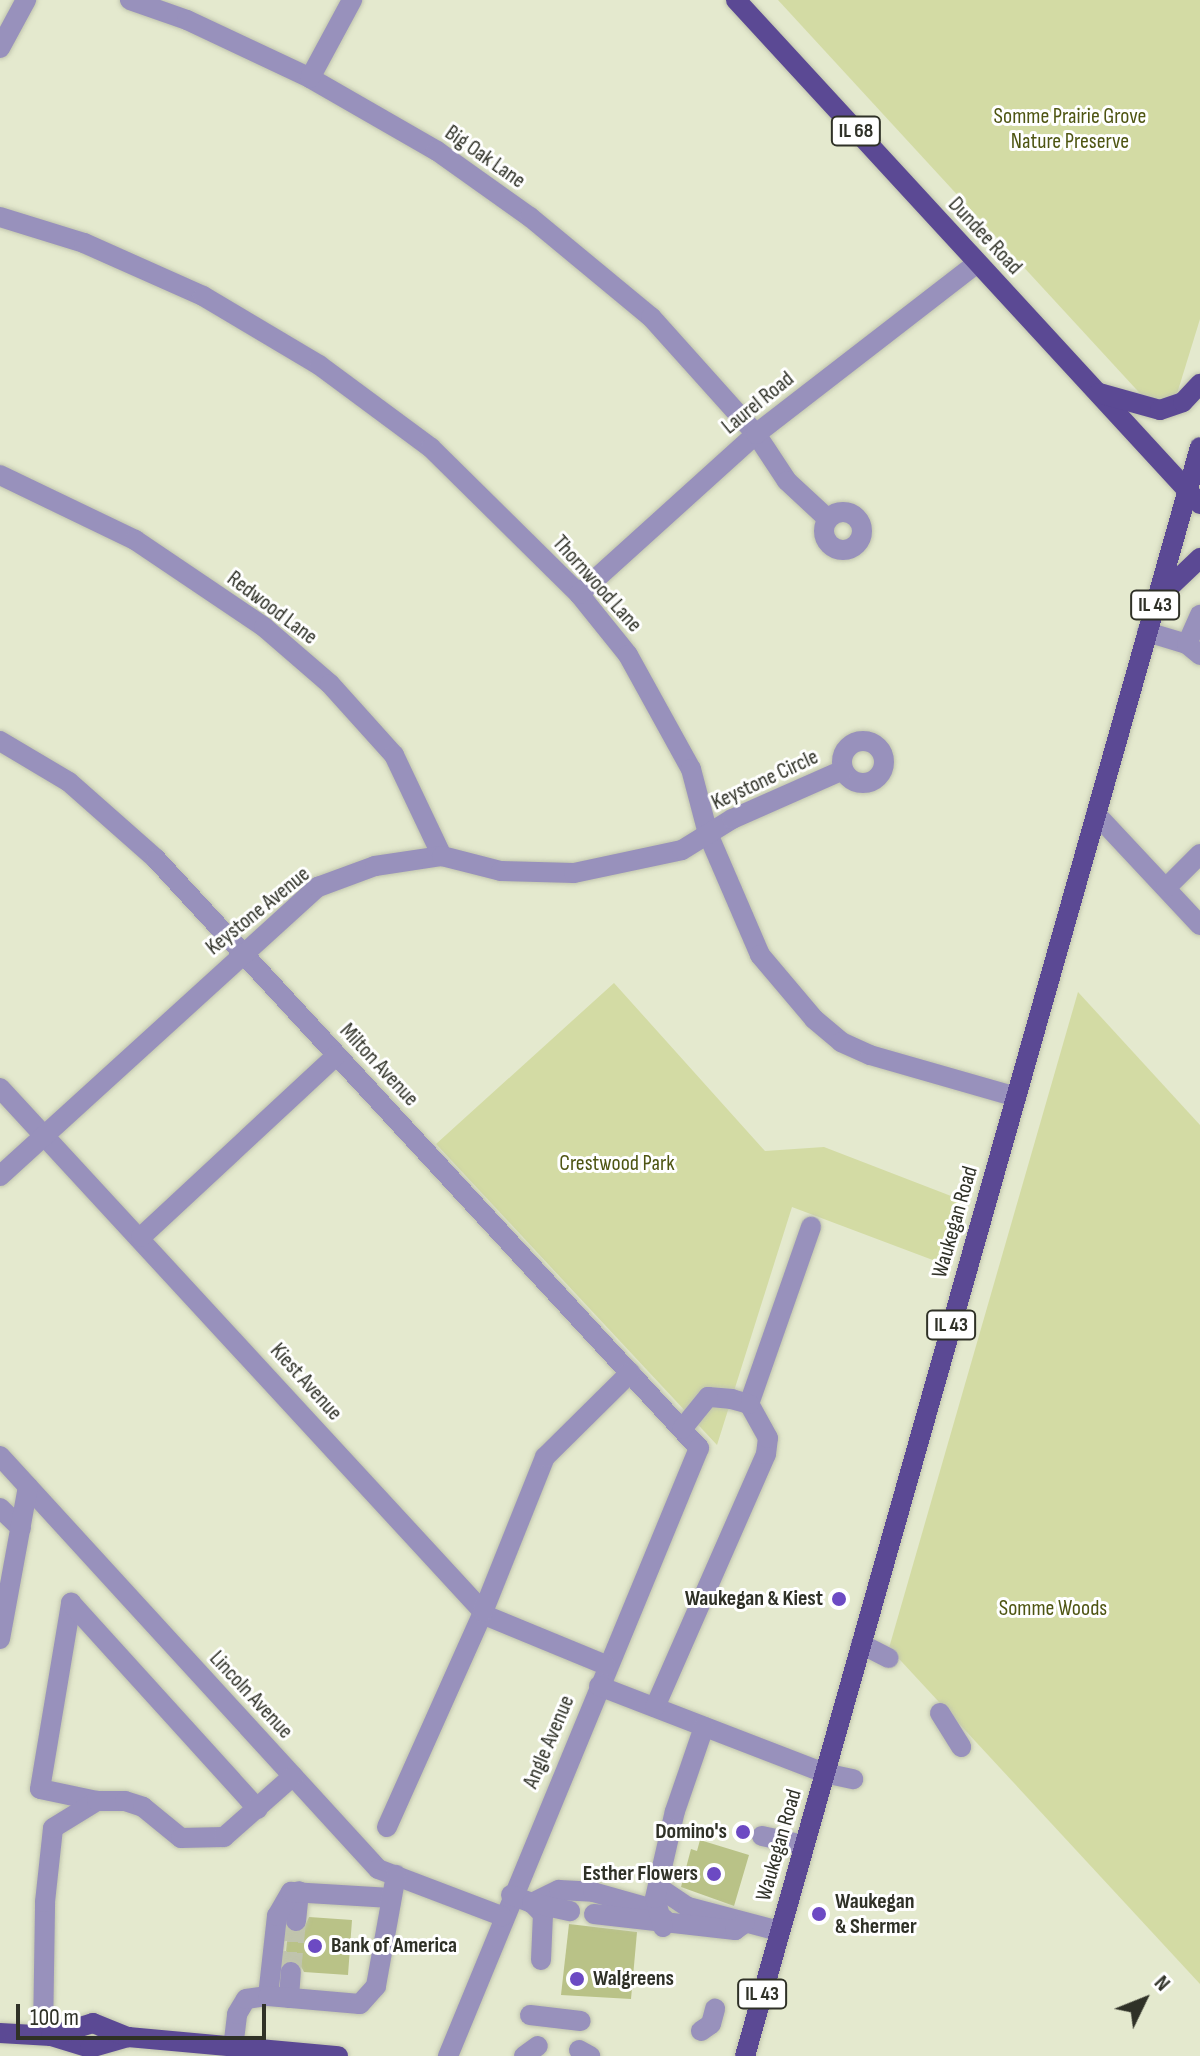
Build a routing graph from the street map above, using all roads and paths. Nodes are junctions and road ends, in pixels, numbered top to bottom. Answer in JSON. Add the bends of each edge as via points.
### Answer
{"nodes":[{"id":1,"x":26,"y":0,"type":"edge"},
{"id":2,"x":130,"y":0,"type":"edge"},
{"id":3,"x":352,"y":0,"type":"edge"},
{"id":4,"x":736,"y":0,"type":"edge"},
{"id":5,"x":0,"y":48,"type":"edge"},
{"id":6,"x":310,"y":78,"type":"junction"},
{"id":7,"x":0,"y":217,"type":"edge"},
{"id":8,"x":977,"y":263,"type":"junction"},
{"id":9,"x":1200,"y":384,"type":"edge"},
{"id":10,"x":1097,"y":392,"type":"junction"},
{"id":11,"x":756,"y":434,"type":"junction"},
{"id":12,"x":1200,"y":447,"type":"edge"},
{"id":13,"x":0,"y":475,"type":"edge"},
{"id":14,"x":1194,"y":497,"type":"edge"},
{"id":15,"x":828,"y":519,"type":"dead end"},
{"id":16,"x":1200,"y":558,"type":"edge"},
{"id":17,"x":579,"y":594,"type":"junction"},
{"id":18,"x":1157,"y":600,"type":"junction"},
{"id":19,"x":1200,"y":615,"type":"edge"},
{"id":20,"x":1147,"y":632,"type":"junction"},
{"id":21,"x":1194,"y":650,"type":"edge"},
{"id":22,"x":0,"y":741,"type":"edge"},
{"id":23,"x":843,"y":770,"type":"dead end"},
{"id":24,"x":1096,"y":814,"type":"junction"},
{"id":25,"x":708,"y":834,"type":"junction"},
{"id":26,"x":1200,"y":854,"type":"edge"},
{"id":27,"x":442,"y":856,"type":"junction"},
{"id":28,"x":1166,"y":888,"type":"junction"},
{"id":29,"x":1200,"y":925,"type":"edge"},
{"id":30,"x":242,"y":952,"type":"junction"},
{"id":31,"x":337,"y":1055,"type":"junction"},
{"id":32,"x":0,"y":1088,"type":"edge"},
{"id":33,"x":1016,"y":1097,"type":"junction"},
{"id":34,"x":47,"y":1134,"type":"junction"},
{"id":35,"x":0,"y":1176,"type":"edge"},
{"id":36,"x":811,"y":1227,"type":"dead end"},
{"id":37,"x":141,"y":1237,"type":"junction"},
{"id":38,"x":630,"y":1373,"type":"junction"},
{"id":39,"x":749,"y":1404,"type":"junction"},
{"id":40,"x":682,"y":1429,"type":"junction"},
{"id":41,"x":699,"y":1448,"type":"joint"},
{"id":42,"x":0,"y":1456,"type":"edge"},
{"id":43,"x":28,"y":1487,"type":"junction"},
{"id":44,"x":0,"y":1508,"type":"edge"},
{"id":45,"x":21,"y":1528,"type":"junction"},
{"id":46,"x":483,"y":1612,"type":"junction"},
{"id":47,"x":0,"y":1639,"type":"edge"},
{"id":48,"x":861,"y":1644,"type":"junction"},
{"id":49,"x":889,"y":1658,"type":"dead end"},
{"id":50,"x":606,"y":1665,"type":"junction"},
{"id":51,"x":599,"y":1686,"type":"junction"},
{"id":52,"x":655,"y":1707,"type":"junction"},
{"id":53,"x":940,"y":1713,"type":"dead end"},
{"id":54,"x":704,"y":1727,"type":"junction"},
{"id":55,"x":961,"y":1747,"type":"dead end"},
{"id":56,"x":709,"y":1752,"type":"dead end"},
{"id":57,"x":824,"y":1773,"type":"junction"},
{"id":58,"x":293,"y":1776,"type":"junction"},
{"id":59,"x":853,"y":1779,"type":"dead end"},
{"id":60,"x":97,"y":1801,"type":"junction"},
{"id":61,"x":258,"y":1809,"type":"junction"},
{"id":62,"x":387,"y":1827,"type":"dead end"},
{"id":63,"x":683,"y":1829,"type":"dead end"},
{"id":64,"x":762,"y":1836,"type":"dead end"},
{"id":65,"x":804,"y":1845,"type":"junction"},
{"id":66,"x":396,"y":1875,"type":"junction"},
{"id":67,"x":299,"y":1891,"type":"junction"},
{"id":68,"x":391,"y":1898,"type":"junction"},
{"id":69,"x":660,"y":1905,"type":"junction"},
{"id":70,"x":514,"y":1907,"type":"junction"},
{"id":71,"x":570,"y":1911,"type":"dead end"},
{"id":72,"x":594,"y":1914,"type":"dead end"},
{"id":73,"x":296,"y":1921,"type":"tunnel mouth"},
{"id":74,"x":779,"y":1931,"type":"junction"},
{"id":75,"x":541,"y":1960,"type":"dead end"},
{"id":76,"x":291,"y":1972,"type":"tunnel mouth"},
{"id":77,"x":278,"y":1997,"type":"junction"},
{"id":78,"x":534,"y":2013,"type":"dead end"},
{"id":79,"x":581,"y":2017,"type":"dead end"},
{"id":80,"x":0,"y":2033,"type":"edge"},
{"id":81,"x":47,"y":2036,"type":"junction"},
{"id":82,"x":233,"y":2048,"type":"junction"},
{"id":83,"x":338,"y":2056,"type":"edge"},
{"id":84,"x":448,"y":2056,"type":"edge"},
{"id":85,"x":745,"y":2056,"type":"edge"}],
"edges":[{"from":1,"to":5,"type":"street"},
{"from":2,"to":6,"type":"street","name":"Big Oak Lane","via":[[187,20]]},
{"from":3,"to":6,"type":"street"},
{"from":4,"to":8,"type":"main road","name":"Dundee Road","number":"IL 68"},
{"from":6,"to":11,"type":"street","name":"Big Oak Lane","via":[[437,151],[530,217],[651,317]]},
{"from":7,"to":17,"type":"street","name":"Thornwood Lane","via":[[84,243],[203,296],[319,365],[431,448]]},
{"from":8,"to":10,"type":"main road","name":"Dundee Road","number":"IL 68"},
{"from":8,"to":11,"type":"street","name":"Laurel Road"},
{"from":9,"to":10,"type":"main road","via":[[1183,402],[1160,410]]},
{"from":10,"to":14,"type":"main road","name":"Dundee Road","number":"IL 68"},
{"from":11,"to":15,"type":"street","name":"Big Oak Lane","via":[[787,481]]},
{"from":11,"to":17,"type":"street","name":"Laurel Road"},
{"from":12,"to":14,"type":"main road","name":"Waukegan Road","number":"IL 43"},
{"from":13,"to":27,"type":"street","name":"Redwood Lane","via":[[135,540],[264,627],[330,684],[394,755]]},
{"from":14,"to":18,"type":"main road","name":"Waukegan Road","number":"IL 43"},
{"from":16,"to":18,"type":"main road"},
{"from":17,"to":25,"type":"street","name":"Thornwood Lane","via":[[628,655],[664,713],[691,769]]},
{"from":18,"to":20,"type":"main road","name":"Waukegan Road","number":"IL 43"},
{"from":19,"to":21,"type":"street"},
{"from":20,"to":21,"type":"street"},
{"from":20,"to":24,"type":"main road","name":"Waukegan Road","number":"IL 43"},
{"from":22,"to":30,"type":"street","name":"Milton Avenue","via":[[69,782],[156,859]]},
{"from":23,"to":25,"type":"street","name":"Keystone Circle"},
{"from":24,"to":28,"type":"street"},
{"from":24,"to":33,"type":"main road","name":"Waukegan Road","number":"IL 43"},
{"from":25,"to":27,"type":"street","name":"Keystone Avenue","via":[[682,850],[574,873],[501,871]]},
{"from":25,"to":33,"type":"street","name":"Thornwood Lane","via":[[760,955],[814,1019],[841,1042],[870,1055]]},
{"from":26,"to":28,"type":"street"},
{"from":27,"to":30,"type":"street","name":"Keystone Avenue","via":[[375,866],[318,887]]},
{"from":28,"to":29,"type":"street"},
{"from":30,"to":31,"type":"street","name":"Milton Avenue"},
{"from":30,"to":34,"type":"street","name":"Keystone Avenue"},
{"from":31,"to":37,"type":"street"},
{"from":31,"to":38,"type":"street","name":"Milton Avenue"},
{"from":32,"to":34,"type":"street","name":"Kiest Avenue"},
{"from":33,"to":48,"type":"main road","name":"Waukegan Road","number":"IL 43"},
{"from":34,"to":35,"type":"street","name":"Keystone Avenue"},
{"from":34,"to":37,"type":"street","name":"Kiest Avenue"},
{"from":36,"to":39,"type":"street"},
{"from":37,"to":46,"type":"street","name":"Kiest Avenue"},
{"from":38,"to":40,"type":"street","name":"Milton Avenue"},
{"from":38,"to":46,"type":"street","via":[[545,1457]]},
{"from":39,"to":40,"type":"street","via":[[708,1397]]},
{"from":39,"to":52,"type":"street","via":[[762,1420],[766,1454]]},
{"from":40,"to":41,"type":"street","name":"Milton Avenue"},
{"from":41,"to":50,"type":"street","name":"Angle Avenue"},
{"from":42,"to":43,"type":"street","name":"Lincoln Avenue"},
{"from":43,"to":45,"type":"street"},
{"from":43,"to":58,"type":"street","name":"Lincoln Avenue"},
{"from":44,"to":45,"type":"street"},
{"from":45,"to":47,"type":"street"},
{"from":46,"to":50,"type":"street","name":"Kiest Avenue"},
{"from":46,"to":62,"type":"street"},
{"from":48,"to":49,"type":"street"},
{"from":48,"to":57,"type":"main road","name":"Waukegan Road","number":"IL 43"},
{"from":50,"to":51,"type":"street","name":"Angle Avenue"},
{"from":51,"to":52,"type":"street"},
{"from":51,"to":70,"type":"street","name":"Angle Avenue"},
{"from":52,"to":54,"type":"street"},
{"from":53,"to":55,"type":"street"},
{"from":54,"to":57,"type":"street"},
{"from":54,"to":69,"type":"street","via":[[675,1811]]},
{"from":56,"to":63,"type":"street"},
{"from":57,"to":59,"type":"street"},
{"from":57,"to":65,"type":"main road","name":"Waukegan Road","number":"IL 43"},
{"from":58,"to":61,"type":"street"},
{"from":58,"to":66,"type":"street","name":"Lincoln Avenue","via":[[378,1869]]},
{"from":60,"to":61,"type":"street","via":[[143,1807],[181,1838],[224,1837]]},
{"from":60,"to":61,"type":"street","via":[[40,1789],[71,1603]]},
{"from":60,"to":81,"type":"street","via":[[53,1828],[47,1854]]},
{"from":64,"to":65,"type":"street"},
{"from":65,"to":74,"type":"main road","name":"Waukegan Road","number":"IL 43"},
{"from":66,"to":68,"type":"street"},
{"from":66,"to":70,"type":"street","name":"Lincoln Avenue"},
{"from":67,"to":68,"type":"street"},
{"from":67,"to":73,"type":"street"},
{"from":67,"to":77,"type":"street","via":[[280,1903]]},
{"from":68,"to":77,"type":"street","via":[[376,1986],[360,2004]]},
{"from":69,"to":70,"type":"street","via":[[572,1890],[550,1892]]},
{"from":69,"to":72,"type":"street"},
{"from":69,"to":74,"type":"street","via":[[735,1930],[744,1914]]},
{"from":70,"to":71,"type":"street","name":"Lincoln Avenue"},
{"from":70,"to":75,"type":"street","via":[[543,1914]]},
{"from":70,"to":84,"type":"street","name":"Angle Avenue"},
{"from":74,"to":85,"type":"main road","name":"Waukegan Road","number":"IL 43"},
{"from":76,"to":77,"type":"street"},
{"from":77,"to":82,"type":"street","via":[[246,1999],[237,2014]]},
{"from":78,"to":79,"type":"street"},
{"from":80,"to":81,"type":"main road"},
{"from":81,"to":82,"type":"main road","via":[[93,2023],[128,2037]]},
{"from":82,"to":83,"type":"main road"}]}
